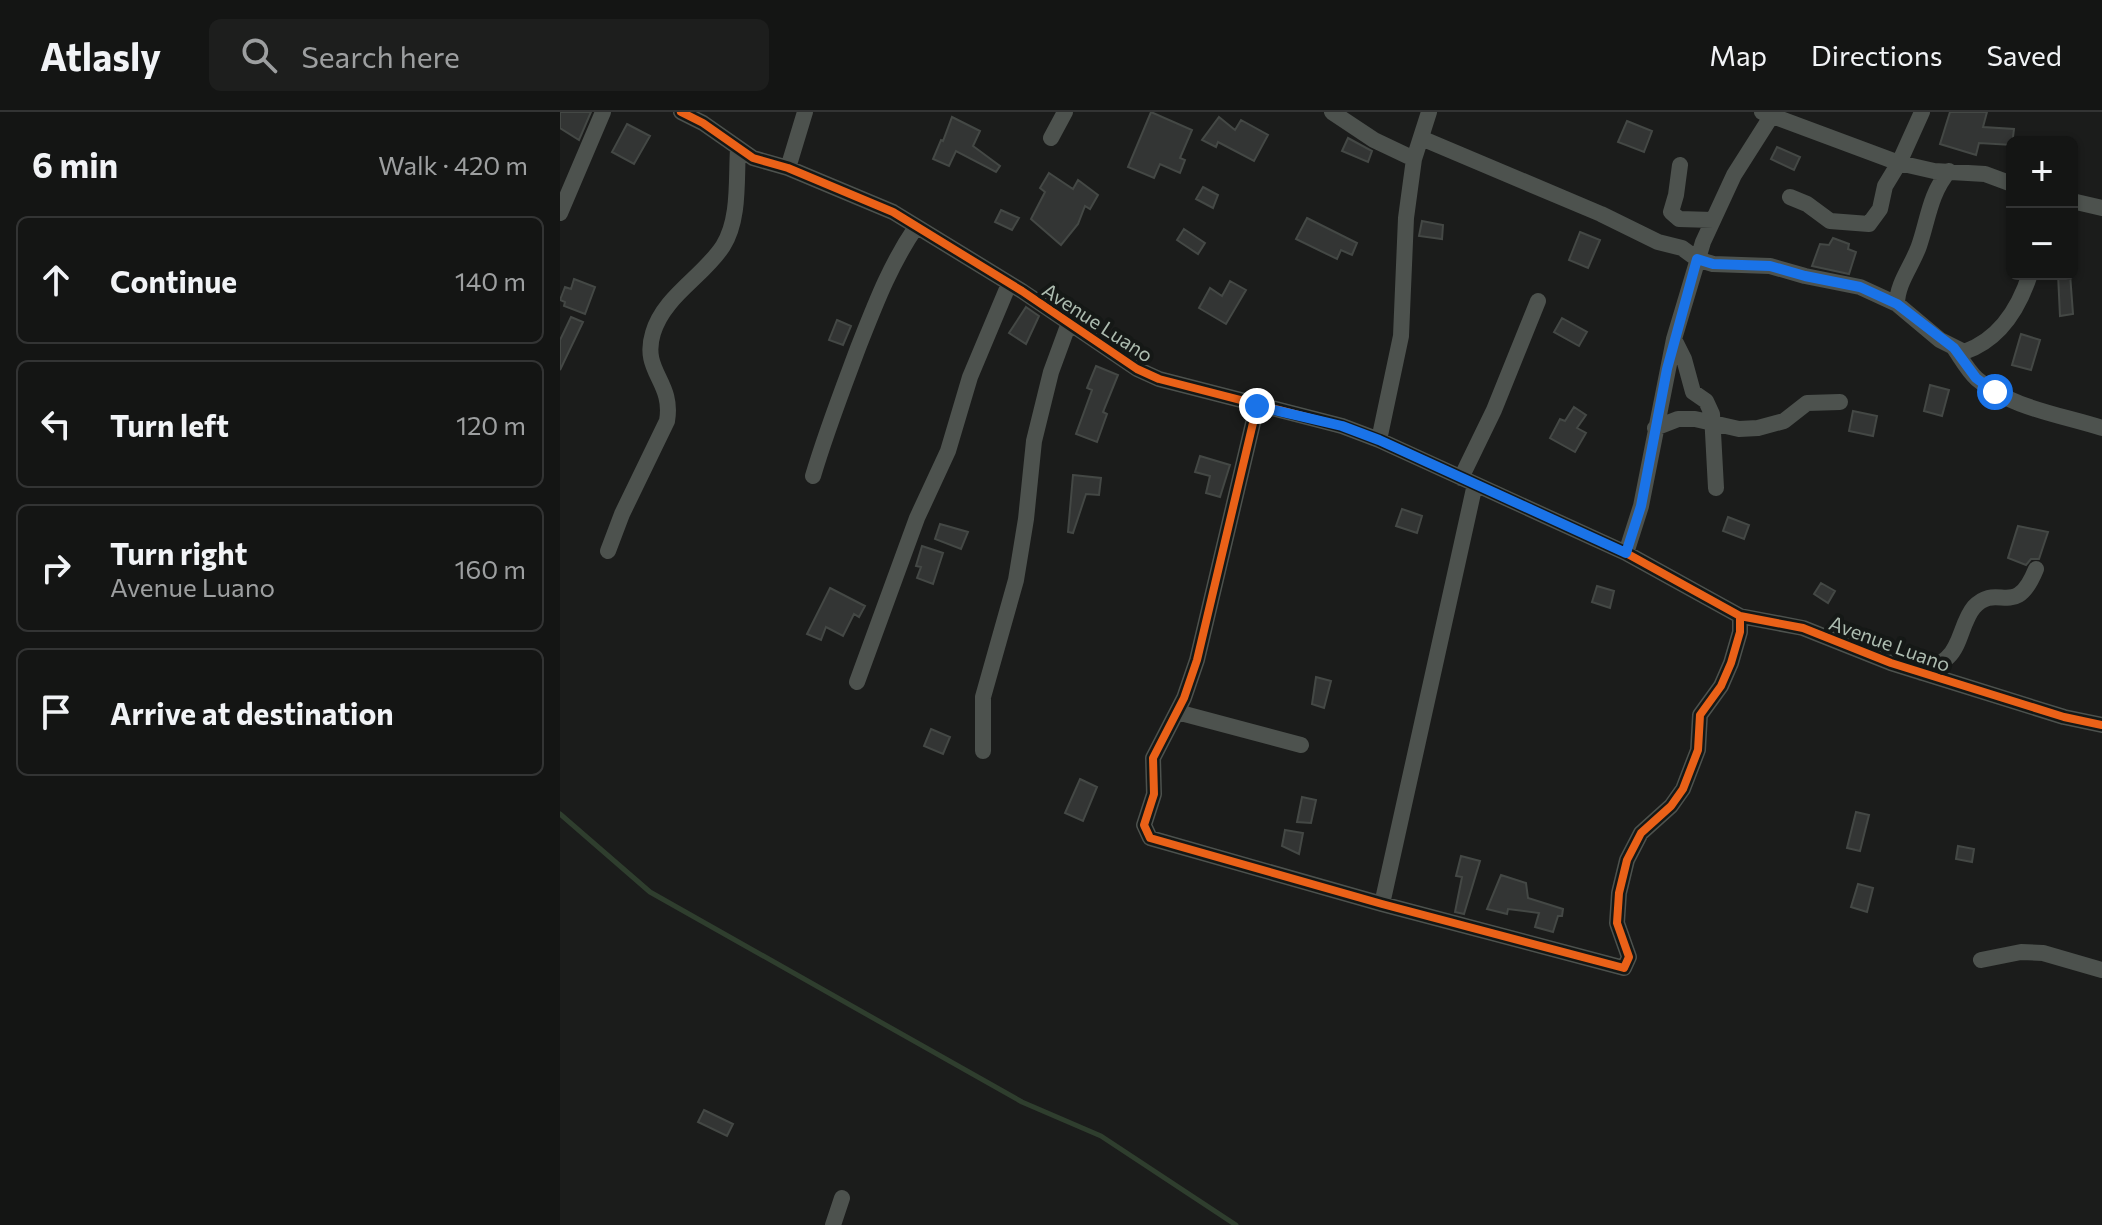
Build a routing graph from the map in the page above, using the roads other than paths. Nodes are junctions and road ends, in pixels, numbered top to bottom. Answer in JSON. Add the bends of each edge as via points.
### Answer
{"nodes":[{"id":1,"x":603,"y":112,"type":"edge"},
{"id":2,"x":681,"y":112,"type":"edge"},
{"id":3,"x":805,"y":112,"type":"edge"},
{"id":4,"x":1065,"y":112,"type":"edge"},
{"id":5,"x":1332,"y":112,"type":"edge"},
{"id":6,"x":1429,"y":112,"type":"edge"},
{"id":7,"x":1922,"y":112,"type":"edge"},
{"id":8,"x":1769,"y":113,"type":"edge"},
{"id":9,"x":1051,"y":138,"type":"dead end"},
{"id":10,"x":1421,"y":138,"type":"junction"},
{"id":11,"x":738,"y":149,"type":"junction"},
{"id":12,"x":1871,"y":153,"type":"junction"},
{"id":13,"x":1414,"y":159,"type":"junction"},
{"id":14,"x":1899,"y":163,"type":"junction"},
{"id":15,"x":1680,"y":165,"type":"dead end"},
{"id":16,"x":788,"y":168,"type":"junction"},
{"id":17,"x":1949,"y":171,"type":"junction"},
{"id":18,"x":2006,"y":182,"type":"edge"},
{"id":19,"x":1885,"y":186,"type":"junction"},
{"id":20,"x":1790,"y":197,"type":"dead end"},
{"id":21,"x":2078,"y":202,"type":"edge"},
{"id":22,"x":2102,"y":208,"type":"edge"},
{"id":23,"x":560,"y":213,"type":"edge"},
{"id":24,"x":1713,"y":220,"type":"junction"},
{"id":25,"x":916,"y":227,"type":"junction"},
{"id":26,"x":1697,"y":259,"type":"junction"},
{"id":27,"x":2028,"y":280,"type":"edge"},
{"id":28,"x":1009,"y":284,"type":"junction"},
{"id":29,"x":1538,"y":301,"type":"dead end"},
{"id":30,"x":1897,"y":304,"type":"junction"},
{"id":31,"x":1069,"y":323,"type":"junction"},
{"id":32,"x":1674,"y":339,"type":"junction"},
{"id":33,"x":1954,"y":348,"type":"junction"},
{"id":34,"x":1840,"y":402,"type":"dead end"},
{"id":35,"x":1257,"y":406,"type":"junction"},
{"id":36,"x":1713,"y":424,"type":"junction"},
{"id":37,"x":1655,"y":428,"type":"junction"},
{"id":38,"x":2102,"y":428,"type":"edge"},
{"id":39,"x":1379,"y":440,"type":"junction"},
{"id":40,"x":813,"y":476,"type":"dead end"},
{"id":41,"x":1468,"y":481,"type":"junction"},
{"id":42,"x":1716,"y":488,"type":"dead end"},
{"id":43,"x":608,"y":551,"type":"dead end"},
{"id":44,"x":1626,"y":553,"type":"junction"},
{"id":45,"x":2036,"y":569,"type":"dead end"},
{"id":46,"x":1740,"y":616,"type":"junction"},
{"id":47,"x":1922,"y":673,"type":"junction"},
{"id":48,"x":857,"y":682,"type":"dead end"},
{"id":49,"x":1177,"y":712,"type":"junction"},
{"id":50,"x":2102,"y":725,"type":"edge"},
{"id":51,"x":1301,"y":745,"type":"dead end"},
{"id":52,"x":983,"y":751,"type":"dead end"},
{"id":53,"x":1382,"y":904,"type":"junction"},
{"id":54,"x":1981,"y":960,"type":"dead end"},
{"id":55,"x":2102,"y":970,"type":"edge"},
{"id":56,"x":842,"y":1198,"type":"dead end"},
{"id":57,"x":833,"y":1225,"type":"edge"}],
"edges":[{"from":1,"to":23,"type":"street"},
{"from":2,"to":11,"type":"street","name":"Avenue Luano"},
{"from":3,"to":16,"type":"street"},
{"from":4,"to":9,"type":"street"},
{"from":5,"to":13,"type":"street"},
{"from":6,"to":10,"type":"street"},
{"from":7,"to":14,"type":"street"},
{"from":8,"to":12,"type":"street"},
{"from":8,"to":24,"type":"street"},
{"from":10,"to":13,"type":"street"},
{"from":10,"to":26,"type":"street","via":[[1682,248]]},
{"from":11,"to":16,"type":"street","name":"Avenue Luano"},
{"from":11,"to":43,"type":"street","via":[[724,245],[672,301],[653,332],[650,361],[668,396],[667,421]]},
{"from":12,"to":14,"type":"street"},
{"from":12,"to":19,"type":"street"},
{"from":13,"to":39,"type":"street","via":[[1401,336]]},
{"from":14,"to":17,"type":"street"},
{"from":14,"to":19,"type":"street"},
{"from":15,"to":24,"type":"street","via":[[1671,212],[1679,219]]},
{"from":16,"to":25,"type":"street","name":"Avenue Luano"},
{"from":17,"to":18,"type":"street"},
{"from":17,"to":30,"type":"street","via":[[1937,188]]},
{"from":19,"to":20,"type":"street","via":[[1878,213],[1865,225],[1830,221]]},
{"from":21,"to":22,"type":"street"},
{"from":24,"to":26,"type":"street"},
{"from":25,"to":28,"type":"street","name":"Avenue Luano"},
{"from":25,"to":40,"type":"street","via":[[877,299]]},
{"from":26,"to":30,"type":"street","via":[[1770,266],[1860,287]]},
{"from":26,"to":32,"type":"street"},
{"from":27,"to":33,"type":"street","via":[[2017,307],[1980,347],[1964,352]]},
{"from":28,"to":31,"type":"street","name":"Avenue Luano"},
{"from":28,"to":48,"type":"street"},
{"from":29,"to":41,"type":"street"},
{"from":30,"to":33,"type":"street"},
{"from":31,"to":35,"type":"street","name":"Avenue Luano","via":[[1159,379]]},
{"from":31,"to":52,"type":"street","via":[[1034,441],[1016,580],[983,697]]},
{"from":32,"to":36,"type":"street","via":[[1693,392],[1709,406]]},
{"from":32,"to":37,"type":"street"},
{"from":33,"to":38,"type":"street","via":[[1976,378],[1995,392]]},
{"from":34,"to":36,"type":"street","via":[[1807,403],[1773,426],[1739,429]]},
{"from":35,"to":39,"type":"street","name":"Avenue Luano"},
{"from":35,"to":49,"type":"street","via":[[1197,660]]},
{"from":36,"to":37,"type":"street","via":[[1678,419]]},
{"from":36,"to":42,"type":"street"},
{"from":37,"to":44,"type":"street"},
{"from":39,"to":41,"type":"street","name":"Avenue Luano"},
{"from":41,"to":44,"type":"street","name":"Avenue Luano"},
{"from":41,"to":53,"type":"street"},
{"from":44,"to":46,"type":"street","name":"Avenue Luano"},
{"from":45,"to":47,"type":"street","via":[[2022,595],[1996,597],[1972,608],[1949,657]]},
{"from":46,"to":47,"type":"street","name":"Avenue Luano","via":[[1803,628]]},
{"from":46,"to":53,"type":"street","via":[[1738,645],[1721,686],[1700,715],[1698,750],[1683,789],[1641,833],[1627,860],[1617,908],[1629,957],[1624,968]]},
{"from":47,"to":50,"type":"street","name":"Avenue Luano"},
{"from":49,"to":51,"type":"street"},
{"from":49,"to":53,"type":"street","via":[[1153,758],[1154,794],[1144,825],[1150,838]]},
{"from":54,"to":55,"type":"street","via":[[2043,953]]},
{"from":56,"to":57,"type":"street"}]}
